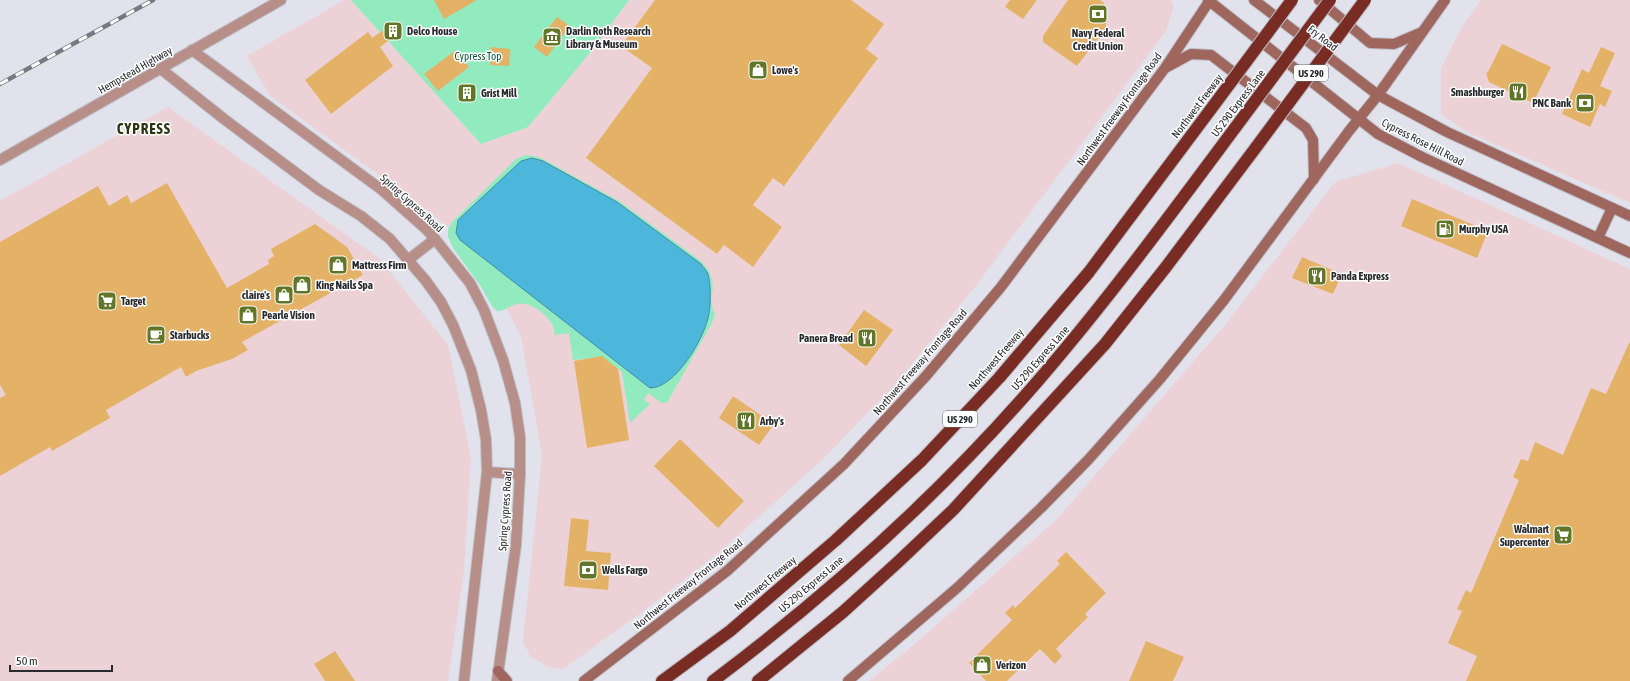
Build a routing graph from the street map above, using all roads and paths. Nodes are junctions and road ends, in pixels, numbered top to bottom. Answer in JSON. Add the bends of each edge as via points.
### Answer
{"nodes":[{"id":1,"x":281,"y":0,"type":"edge"},
{"id":2,"x":1209,"y":0,"type":"edge"},
{"id":3,"x":1254,"y":0,"type":"edge"},
{"id":4,"x":1292,"y":0,"type":"edge"},
{"id":5,"x":1319,"y":0,"type":"edge"},
{"id":6,"x":1330,"y":0,"type":"edge"},
{"id":7,"x":1365,"y":0,"type":"edge"},
{"id":8,"x":1445,"y":0,"type":"edge"},
{"id":9,"x":1422,"y":32,"type":"junction"},
{"id":10,"x":192,"y":50,"type":"junction"},
{"id":11,"x":1165,"y":68,"type":"junction"},
{"id":12,"x":160,"y":69,"type":"junction"},
{"id":13,"x":1378,"y":95,"type":"junction"},
{"id":14,"x":1358,"y":119,"type":"junction"},
{"id":15,"x":0,"y":160,"type":"edge"},
{"id":16,"x":1314,"y":179,"type":"junction"},
{"id":17,"x":1612,"y":208,"type":"junction"},
{"id":18,"x":1630,"y":216,"type":"edge"},
{"id":19,"x":1598,"y":238,"type":"junction"},
{"id":20,"x":435,"y":239,"type":"junction"},
{"id":21,"x":1630,"y":253,"type":"edge"},
{"id":22,"x":408,"y":260,"type":"junction"},
{"id":23,"x":487,"y":472,"type":"junction"},
{"id":24,"x":520,"y":474,"type":"junction"},
{"id":25,"x":498,"y":676,"type":"edge"},
{"id":26,"x":464,"y":681,"type":"edge"},
{"id":27,"x":507,"y":681,"type":"edge"},
{"id":28,"x":584,"y":681,"type":"edge"},
{"id":29,"x":662,"y":681,"type":"edge"},
{"id":30,"x":713,"y":681,"type":"edge"},
{"id":31,"x":758,"y":681,"type":"edge"},
{"id":32,"x":848,"y":681,"type":"edge"}],
"edges":[{"from":1,"to":10,"type":"street","name":"Hempstead Highway"},
{"from":2,"to":11,"type":"main road","name":"Northwest Freeway Frontage Road"},
{"from":2,"to":14,"type":"main road","name":"Cypress Rose Hill Road"},
{"from":3,"to":13,"type":"main road","name":"Fry Road"},
{"from":4,"to":29,"type":"highway","name":"Northwest Freeway","number":"US 290","bridge":true,"via":[[1089,272],[999,378],[922,460],[824,550],[730,630]]},
{"from":5,"to":9,"type":"main road","via":[[1370,43],[1394,44]]},
{"from":6,"to":30,"type":"highway","name":"US 290 Express Lane","bridge":true,"via":[[1109,296],[1036,383],[978,446],[886,537]]},
{"from":7,"to":31,"type":"highway","number":"US 290","bridge":true,"via":[[1166,267],[1105,344],[953,510],[852,604]]},
{"from":8,"to":9,"type":"main road"},
{"from":9,"to":13,"type":"main road"},
{"from":10,"to":12,"type":"street","name":"Hempstead Highway"},
{"from":10,"to":20,"type":"street","name":"Spring Cypress Road","via":[[382,190]]},
{"from":11,"to":16,"type":"main road","via":[[1191,54],[1211,55],[1306,128],[1314,140]]},
{"from":11,"to":28,"type":"main road","name":"Northwest Freeway Frontage Road","via":[[1001,287],[926,376],[844,464],[727,571]]},
{"from":12,"to":15,"type":"street","name":"Hempstead Highway"},
{"from":12,"to":22,"type":"street","name":"Spring Cypress Road","via":[[319,190],[361,216],[390,239]]},
{"from":13,"to":14,"type":"main road"},
{"from":13,"to":17,"type":"main road","name":"Cypress Rose Hill Road","via":[[1447,132]]},
{"from":14,"to":16,"type":"main road"},
{"from":14,"to":19,"type":"main road","name":"Cypress Rose Hill Road","via":[[1378,134],[1422,157]]},
{"from":16,"to":32,"type":"main road","via":[[1219,306],[1160,379],[1088,460],[957,588]]},
{"from":17,"to":18,"type":"main road","name":"Cypress Rose Hill Road"},
{"from":17,"to":19,"type":"main road"},
{"from":19,"to":21,"type":"main road","name":"Cypress Rose Hill Road"},
{"from":20,"to":22,"type":"street"},
{"from":20,"to":24,"type":"street","name":"Spring Cypress Road","via":[[470,283],[504,360],[515,403],[520,437]]},
{"from":22,"to":23,"type":"street","name":"Spring Cypress Road","via":[[441,302],[462,345],[481,410],[486,440]]},
{"from":23,"to":24,"type":"street"},
{"from":23,"to":26,"type":"street","name":"Spring Cypress Road"},
{"from":24,"to":25,"type":"street","name":"Spring Cypress Road","via":[[516,545]]},
{"from":25,"to":27,"type":"main road"}]}
